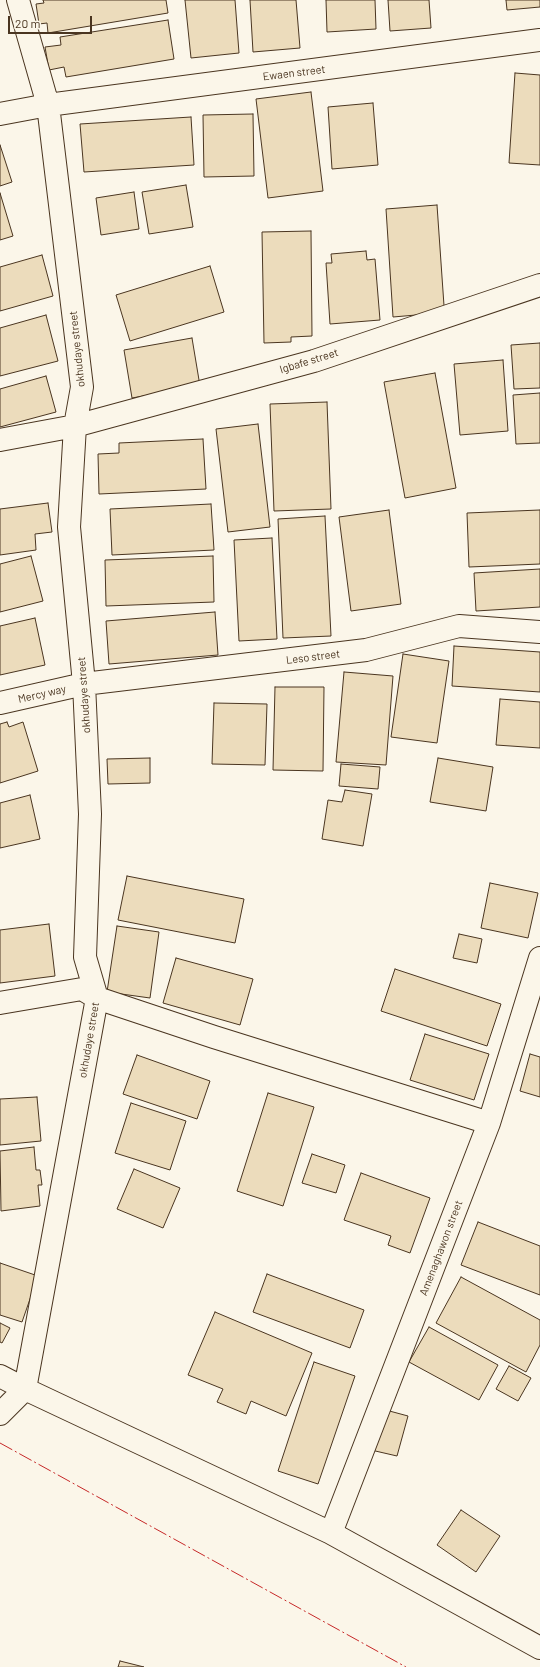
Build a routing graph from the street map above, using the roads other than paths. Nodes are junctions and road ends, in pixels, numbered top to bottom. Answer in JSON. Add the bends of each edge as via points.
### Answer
{"nodes":[{"id":1,"x":18,"y":0,"type":"edge"},
{"id":2,"x":540,"y":40,"type":"edge"},
{"id":3,"x":48,"y":105,"type":"junction"},
{"id":4,"x":0,"y":114,"type":"edge"},
{"id":5,"x":540,"y":285,"type":"edge"},
{"id":6,"x":75,"y":426,"type":"junction"},
{"id":7,"x":0,"y":440,"type":"edge"},
{"id":8,"x":540,"y":632,"type":"edge"},
{"id":9,"x":84,"y":684,"type":"junction"},
{"id":10,"x":0,"y":703,"type":"edge"},
{"id":11,"x":540,"y":958,"type":"edge"},
{"id":12,"x":97,"y":998,"type":"junction"},
{"id":13,"x":0,"y":1003,"type":"edge"},
{"id":14,"x":489,"y":1123,"type":"junction"},
{"id":15,"x":0,"y":1376,"type":"edge"},
{"id":16,"x":25,"y":1389,"type":"junction"},
{"id":17,"x":0,"y":1414,"type":"edge"},
{"id":18,"x":331,"y":1533,"type":"junction"},
{"id":19,"x":540,"y":1648,"type":"edge"}],
"edges":[{"from":1,"to":3,"type":"street","name":"okhudaye street"},
{"from":2,"to":3,"type":"street","name":"Ewaen street"},
{"from":3,"to":4,"type":"street","name":"Ewaen street"},
{"from":3,"to":6,"type":"street","name":"okhudaye street","via":[[82,387]]},
{"from":5,"to":6,"type":"street","name":"Igbafe street","via":[[314,361]]},
{"from":6,"to":7,"type":"street","name":"Igbafe street"},
{"from":6,"to":9,"type":"street","name":"okhudaye street","via":[[69,527]]},
{"from":8,"to":9,"type":"street","name":"Leso street","via":[[459,626],[366,650]]},
{"from":9,"to":10,"type":"street","name":"Mercy way"},
{"from":9,"to":12,"type":"street","name":"okhudaye street","via":[[90,814],[85,958]]},
{"from":11,"to":14,"type":"street","name":"Amenaghawon street"},
{"from":12,"to":13,"type":"street","via":[[82,989]]},
{"from":12,"to":14,"type":"street"},
{"from":12,"to":16,"type":"street","name":"okhudaye street"},
{"from":14,"to":18,"type":"street","name":"Amenaghawon street"},
{"from":15,"to":16,"type":"street"},
{"from":16,"to":17,"type":"street"},
{"from":16,"to":18,"type":"street"},
{"from":18,"to":19,"type":"street"}]}
